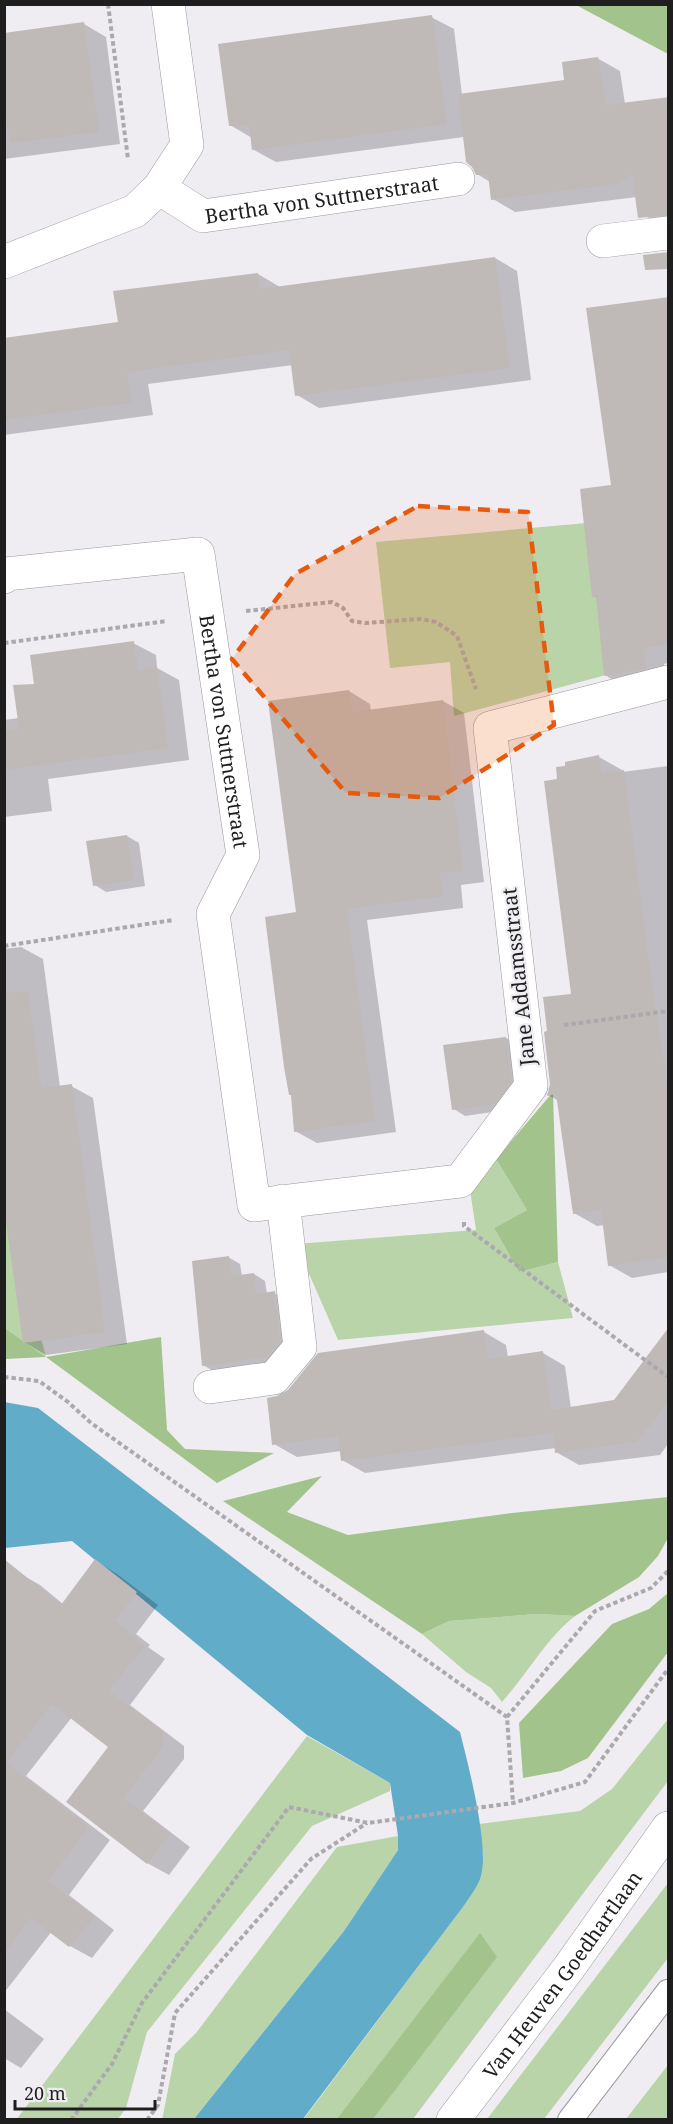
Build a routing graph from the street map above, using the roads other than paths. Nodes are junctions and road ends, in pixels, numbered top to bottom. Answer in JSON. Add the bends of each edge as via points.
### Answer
{"nodes":[{"id":1,"x":168,"y":4,"type":"edge"},
{"id":2,"x":458,"y":179,"type":"dead end"},
{"id":3,"x":159,"y":188,"type":"junction"},
{"id":4,"x":669,"y":233,"type":"edge"},
{"id":5,"x":603,"y":241,"type":"dead end"},
{"id":6,"x":4,"y":262,"type":"edge"},
{"id":7,"x":4,"y":577,"type":"edge"},
{"id":8,"x":669,"y":682,"type":"edge"},
{"id":9,"x":269,"y":1203,"type":"junction"},
{"id":10,"x":210,"y":1387,"type":"dead end"},
{"id":11,"x":669,"y":1828,"type":"edge"},
{"id":12,"x":669,"y":1992,"type":"edge"},
{"id":13,"x":453,"y":2120,"type":"edge"},
{"id":14,"x":570,"y":2120,"type":"edge"}],
"edges":[{"from":1,"to":3,"type":"street","via":[[187,145]]},
{"from":2,"to":3,"type":"street","name":"Bertha von Suttnerstraat","via":[[203,216]]},
{"from":3,"to":6,"type":"street","via":[[135,211]]},
{"from":4,"to":5,"type":"street"},
{"from":7,"to":9,"type":"street","name":"Bertha von Suttnerstraat","via":[[198,554],[243,855],[213,914]]},
{"from":8,"to":9,"type":"street","name":"Jane Addamsstraat","via":[[490,728],[531,1086],[460,1181]]},
{"from":9,"to":10,"type":"street","via":[[300,1347],[274,1378]]},
{"from":11,"to":13,"type":"street","name":"Van Heuven Goedhartlaan"},
{"from":12,"to":14,"type":"lane"}]}
